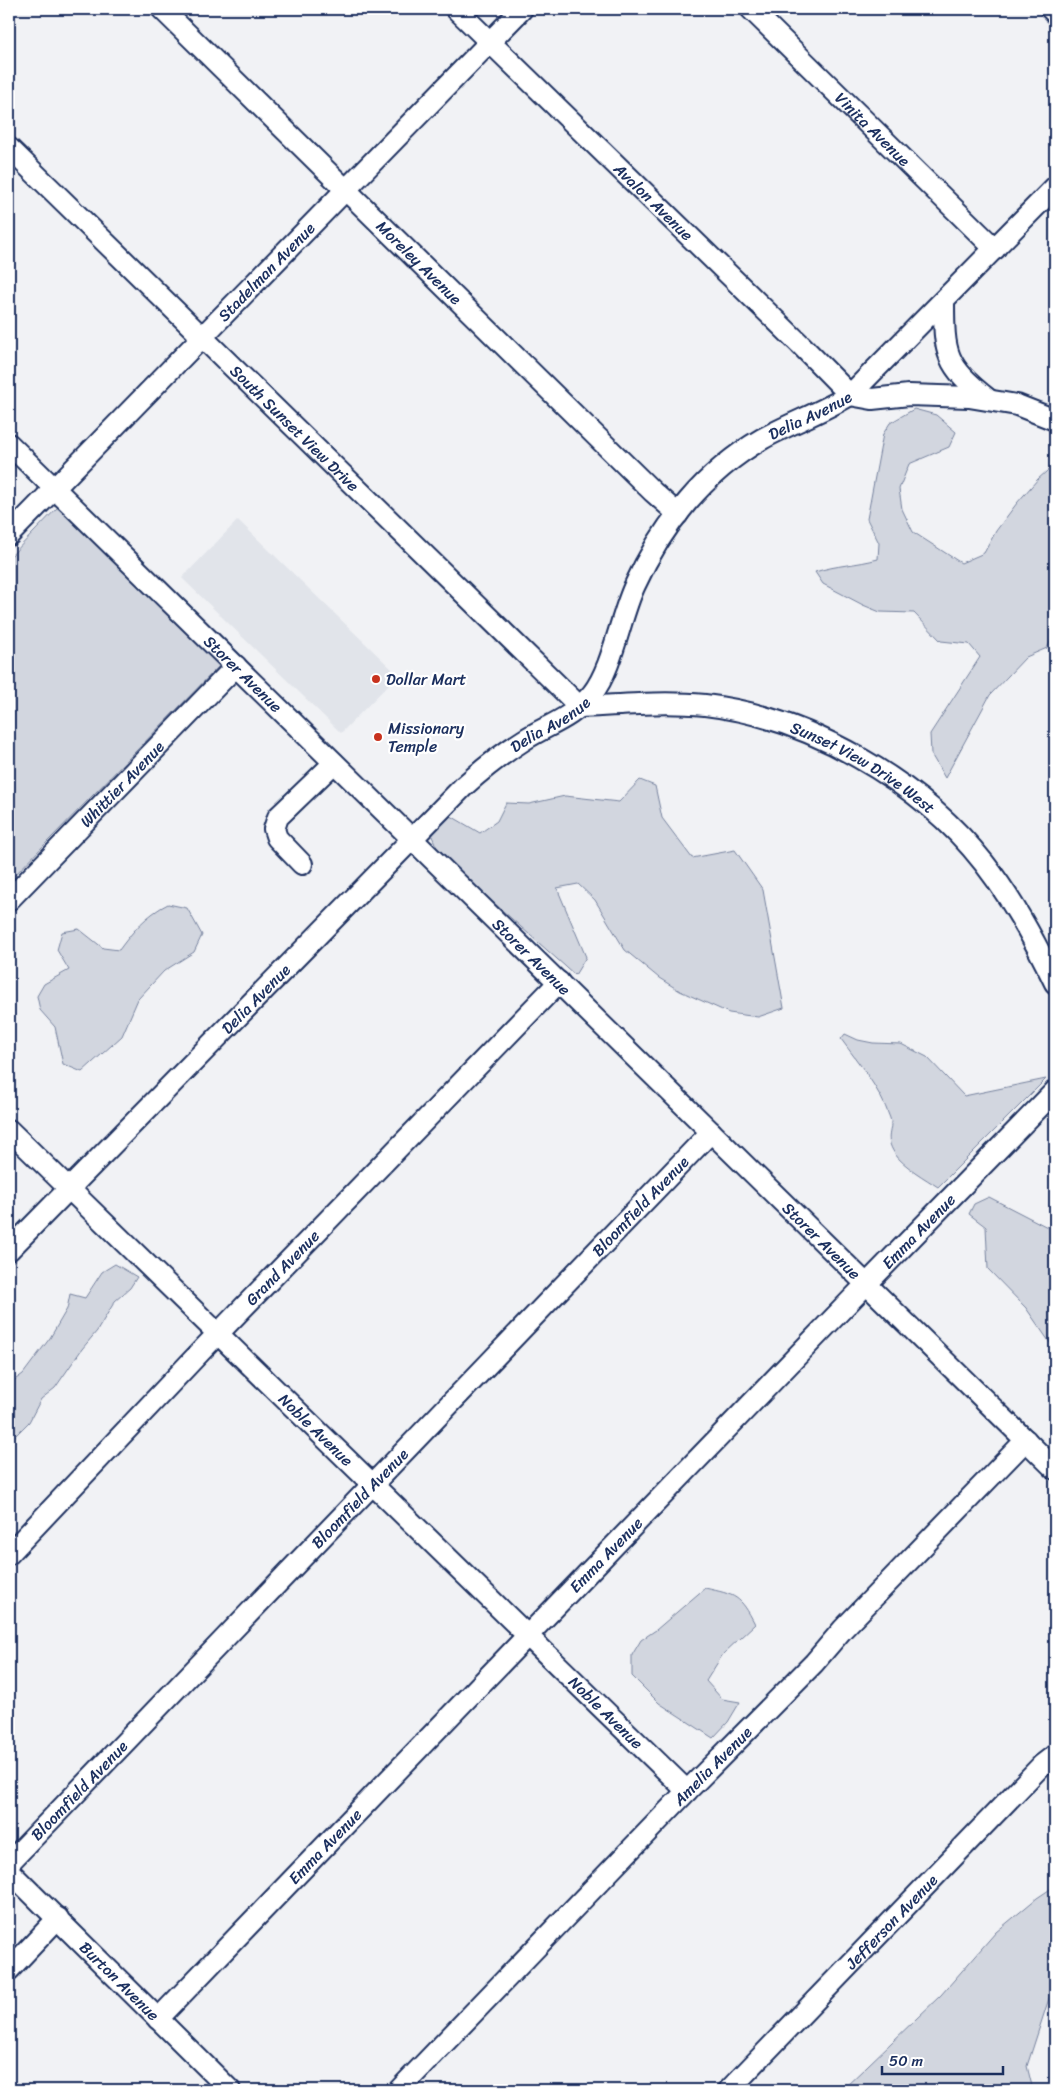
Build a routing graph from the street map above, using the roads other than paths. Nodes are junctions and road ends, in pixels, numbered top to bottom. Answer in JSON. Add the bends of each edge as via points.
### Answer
{"nodes":[{"id":1,"x":162,"y":9,"type":"edge"},
{"id":2,"x":456,"y":9,"type":"edge"},
{"id":3,"x":522,"y":9,"type":"edge"},
{"id":4,"x":751,"y":9,"type":"edge"},
{"id":5,"x":1051,"y":9,"type":"edge"},
{"id":6,"x":1055,"y":13,"type":"edge"},
{"id":7,"x":490,"y":42,"type":"junction"},
{"id":8,"x":9,"y":148,"type":"edge"},
{"id":9,"x":1055,"y":188,"type":"edge"},
{"id":10,"x":346,"y":189,"type":"junction"},
{"id":11,"x":995,"y":249,"type":"junction"},
{"id":12,"x":944,"y":301,"type":"junction"},
{"id":13,"x":202,"y":338,"type":"junction"},
{"id":14,"x":850,"y":395,"type":"junction"},
{"id":15,"x":988,"y":399,"type":"junction"},
{"id":16,"x":1055,"y":420,"type":"edge"},
{"id":17,"x":9,"y":444,"type":"edge"},
{"id":18,"x":54,"y":488,"type":"junction"},
{"id":19,"x":678,"y":514,"type":"junction"},
{"id":20,"x":9,"y":534,"type":"edge"},
{"id":21,"x":236,"y":666,"type":"junction"},
{"id":22,"x":580,"y":707,"type":"junction"},
{"id":23,"x":334,"y":763,"type":"junction"},
{"id":24,"x":411,"y":838,"type":"junction"},
{"id":25,"x":302,"y":864,"type":"dead end"},
{"id":26,"x":9,"y":900,"type":"edge"},
{"id":27,"x":559,"y":982,"type":"junction"},
{"id":28,"x":1055,"y":983,"type":"edge"},
{"id":29,"x":1055,"y":1091,"type":"edge"},
{"id":30,"x":9,"y":1130,"type":"edge"},
{"id":31,"x":711,"y":1132,"type":"junction"},
{"id":32,"x":68,"y":1189,"type":"junction"},
{"id":33,"x":9,"y":1250,"type":"edge"},
{"id":34,"x":866,"y":1284,"type":"junction"},
{"id":35,"x":217,"y":1334,"type":"junction"},
{"id":36,"x":1026,"y":1440,"type":"junction"},
{"id":37,"x":1055,"y":1469,"type":"edge"},
{"id":38,"x":372,"y":1485,"type":"junction"},
{"id":39,"x":9,"y":1554,"type":"edge"},
{"id":40,"x":527,"y":1636,"type":"junction"},
{"id":41,"x":1055,"y":1755,"type":"edge"},
{"id":42,"x":687,"y":1791,"type":"junction"},
{"id":43,"x":9,"y":1863,"type":"edge"},
{"id":44,"x":9,"y":1871,"type":"edge"},
{"id":45,"x":58,"y":1918,"type":"junction"},
{"id":46,"x":9,"y":1970,"type":"edge"},
{"id":47,"x":158,"y":2019,"type":"junction"},
{"id":48,"x":230,"y":2090,"type":"edge"},
{"id":49,"x":399,"y":2090,"type":"edge"},
{"id":50,"x":729,"y":2090,"type":"edge"}],
"edges":[{"from":1,"to":10,"type":"street","name":"Moreley Avenue"},
{"from":2,"to":7,"type":"street","name":"Avalon Avenue"},
{"from":3,"to":7,"type":"street","name":"Stadelman Avenue"},
{"from":4,"to":11,"type":"street","name":"Vinita Avenue"},
{"from":5,"to":6,"type":"street"},
{"from":7,"to":10,"type":"street","name":"Stadelman Avenue"},
{"from":7,"to":14,"type":"street","name":"Avalon Avenue"},
{"from":8,"to":13,"type":"street","name":"South Sunset View Drive"},
{"from":9,"to":11,"type":"street","name":"Delia Avenue"},
{"from":10,"to":13,"type":"street","name":"Stadelman Avenue"},
{"from":10,"to":19,"type":"street","name":"Moreley Avenue"},
{"from":11,"to":12,"type":"street","name":"Delia Avenue"},
{"from":12,"to":14,"type":"street","name":"Delia Avenue"},
{"from":12,"to":15,"type":"street","via":[[947,354],[957,372]]},
{"from":13,"to":18,"type":"street","name":"Stadelman Avenue"},
{"from":13,"to":22,"type":"street","name":"South Sunset View Drive"},
{"from":14,"to":15,"type":"street","via":[[872,399],[943,395]]},
{"from":14,"to":19,"type":"street","name":"Delia Avenue","via":[[740,453],[690,497]]},
{"from":15,"to":16,"type":"street","via":[[1017,405]]},
{"from":17,"to":18,"type":"street","name":"Storer Avenue"},
{"from":18,"to":20,"type":"street","name":"Stadelman Avenue"},
{"from":18,"to":21,"type":"street","name":"Storer Avenue"},
{"from":19,"to":22,"type":"street","name":"Delia Avenue","via":[[645,562],[607,666],[594,691]]},
{"from":21,"to":23,"type":"street","name":"Storer Avenue"},
{"from":21,"to":26,"type":"street","name":"Whittier Avenue"},
{"from":22,"to":24,"type":"street","name":"Delia Avenue","via":[[491,762]]},
{"from":22,"to":28,"type":"street","name":"Sunset View Drive West","via":[[683,703],[741,711],[806,731],[846,750],[905,788],[974,851],[1016,909]]},
{"from":23,"to":24,"type":"street","name":"Storer Avenue"},
{"from":23,"to":25,"type":"street","via":[[278,816],[274,829],[277,838]]},
{"from":24,"to":27,"type":"street","name":"Storer Avenue"},
{"from":24,"to":32,"type":"street","name":"Delia Avenue"},
{"from":27,"to":31,"type":"street","name":"Storer Avenue"},
{"from":27,"to":35,"type":"street","name":"Grand Avenue"},
{"from":29,"to":34,"type":"street","name":"Emma Avenue"},
{"from":30,"to":32,"type":"street","name":"Noble Avenue"},
{"from":31,"to":34,"type":"street","name":"Storer Avenue"},
{"from":31,"to":38,"type":"street","name":"Bloomfield Avenue"},
{"from":32,"to":33,"type":"street","name":"Delia Avenue"},
{"from":32,"to":35,"type":"street","name":"Noble Avenue"},
{"from":34,"to":36,"type":"street","name":"Storer Avenue"},
{"from":34,"to":40,"type":"street","name":"Emma Avenue"},
{"from":35,"to":38,"type":"street","name":"Noble Avenue"},
{"from":35,"to":39,"type":"street","name":"Grand Avenue"},
{"from":36,"to":37,"type":"street","name":"Storer Avenue"},
{"from":36,"to":42,"type":"street","name":"Amelia Avenue"},
{"from":38,"to":40,"type":"street","name":"Noble Avenue"},
{"from":38,"to":43,"type":"street","name":"Bloomfield Avenue"},
{"from":40,"to":42,"type":"street","name":"Noble Avenue"},
{"from":40,"to":47,"type":"street","name":"Emma Avenue"},
{"from":41,"to":50,"type":"street","name":"Jefferson Avenue"},
{"from":42,"to":49,"type":"street","name":"Amelia Avenue"},
{"from":44,"to":45,"type":"street","name":"Burton Avenue"},
{"from":45,"to":46,"type":"street"},
{"from":45,"to":47,"type":"street","name":"Burton Avenue"},
{"from":47,"to":48,"type":"street","name":"Burton Avenue"}]}
